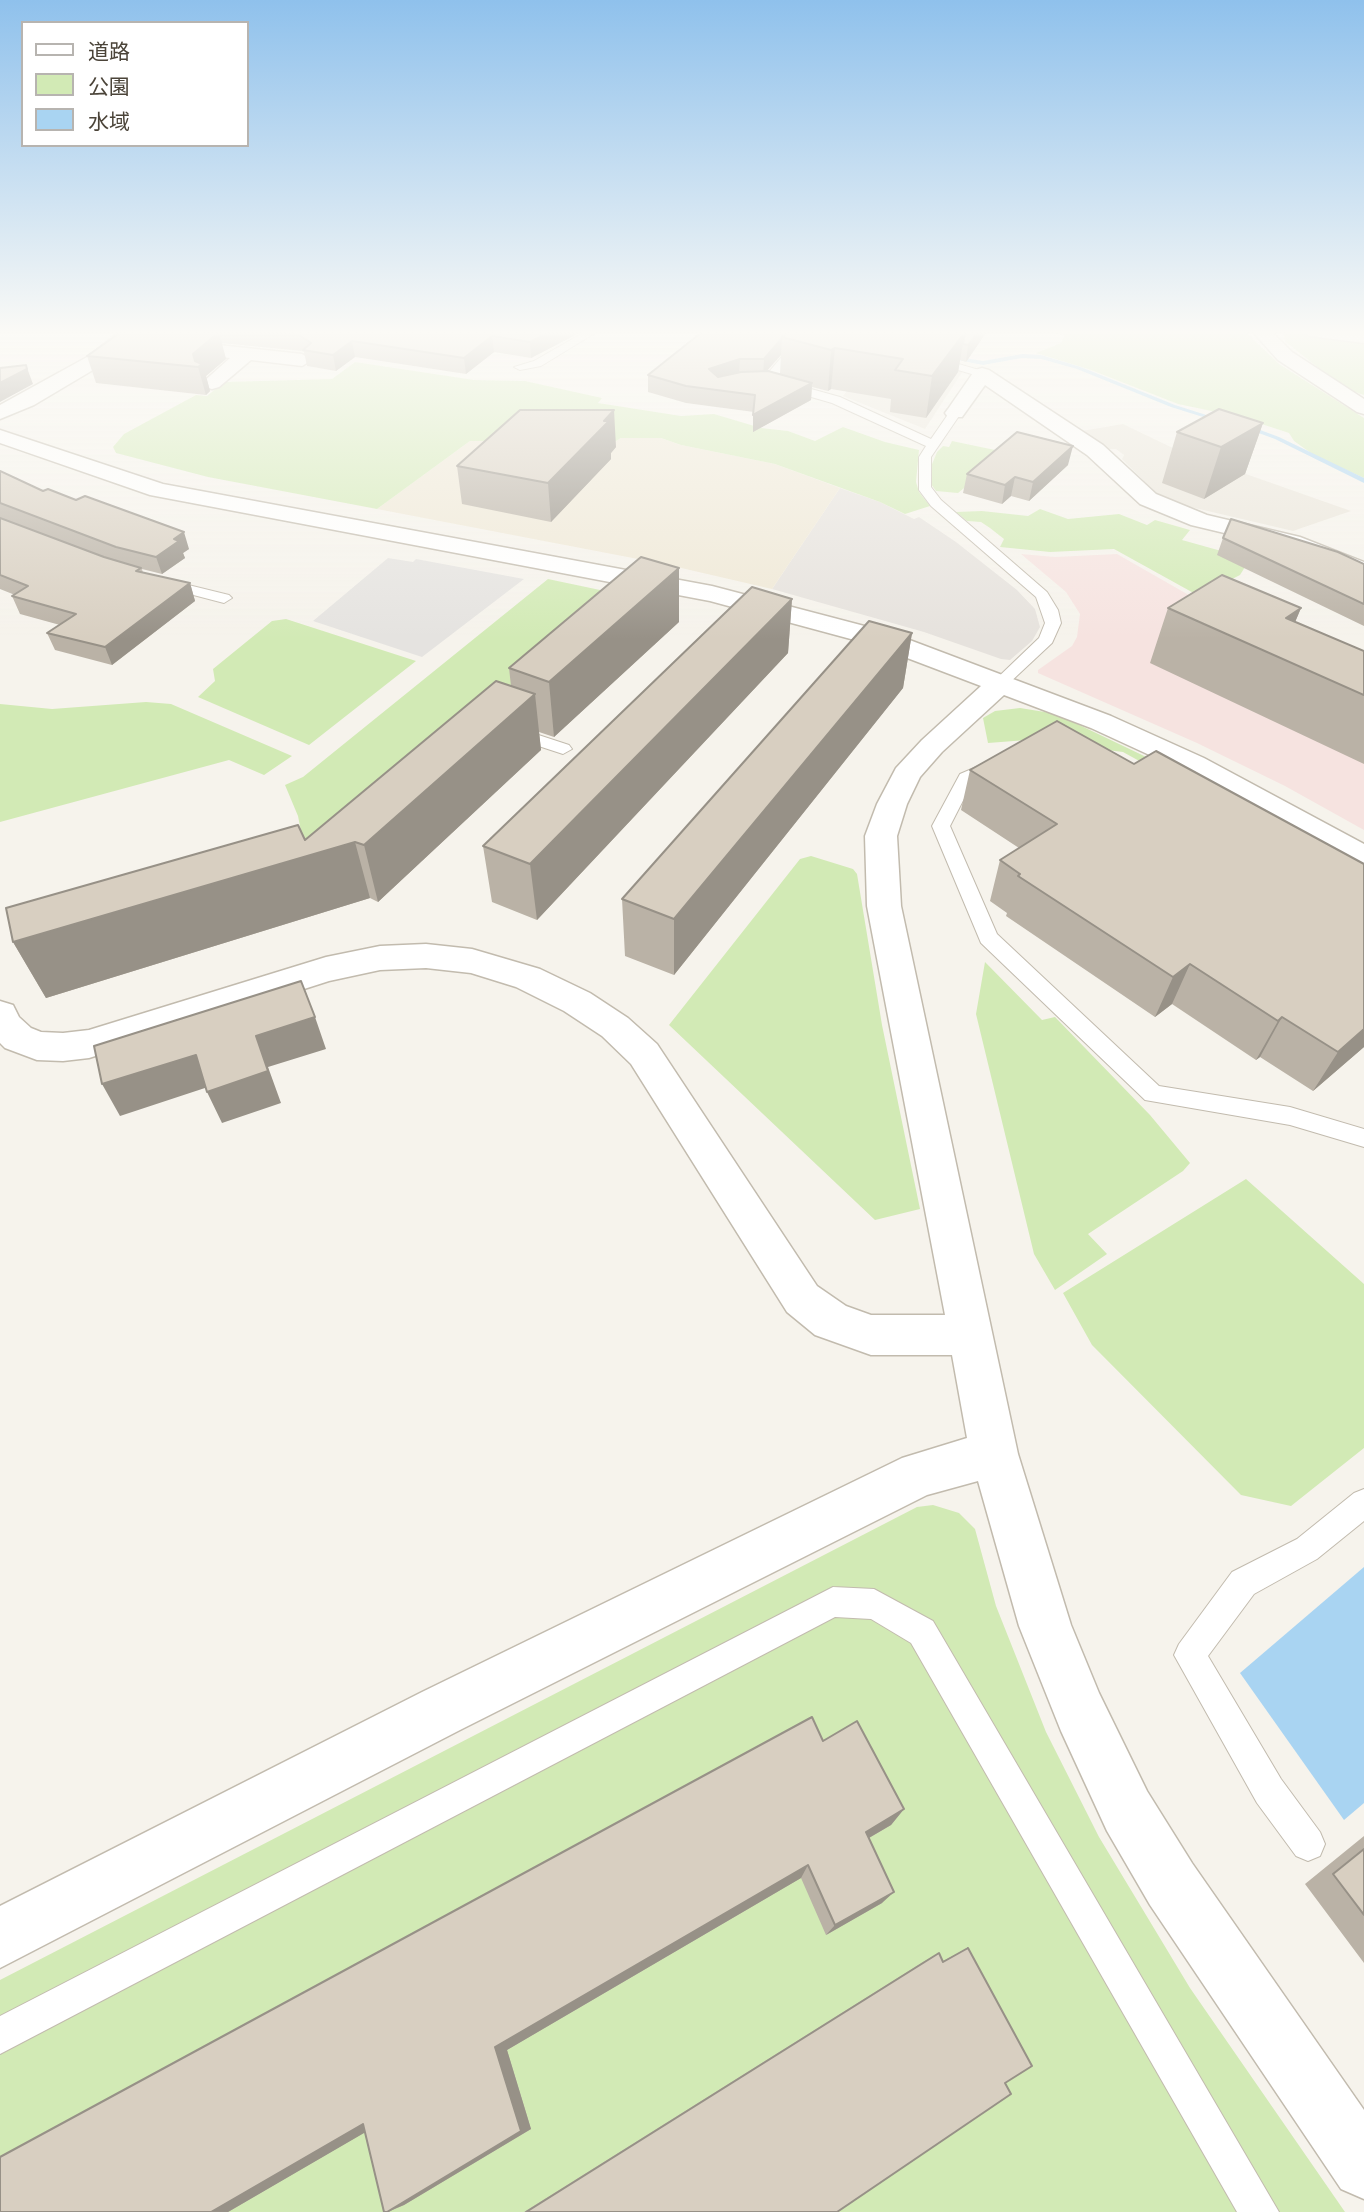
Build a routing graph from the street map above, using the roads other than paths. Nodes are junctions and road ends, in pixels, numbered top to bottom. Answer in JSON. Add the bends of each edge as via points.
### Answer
{"nodes":[{"id":1,"x":33,"y":433,"type":"edge"},
{"id":2,"x":908,"y":433,"type":"edge"},
{"id":3,"x":941,"y":433,"type":"edge"},
{"id":4,"x":1070,"y":433,"type":"edge"},
{"id":5,"x":933,"y":445,"type":"junction"},
{"id":6,"x":1364,"y":571,"type":"edge"},
{"id":7,"x":153,"y":580,"type":"edge"},
{"id":8,"x":224,"y":598,"type":"dead end"},
{"id":9,"x":1000,"y":682,"type":"junction"},
{"id":10,"x":492,"y":724,"type":"edge"},
{"id":11,"x":563,"y":749,"type":"dead end"},
{"id":12,"x":1012,"y":756,"type":"edge"},
{"id":13,"x":1364,"y":858,"type":"edge"},
{"id":14,"x":0,"y":1014,"type":"edge"},
{"id":15,"x":1364,"y":1139,"type":"edge"},
{"id":16,"x":971,"y":1335,"type":"junction"},
{"id":17,"x":994,"y":1454,"type":"junction"},
{"id":18,"x":1364,"y":1503,"type":"edge"},
{"id":19,"x":1308,"y":1844,"type":"dead end"},
{"id":20,"x":0,"y":1938,"type":"edge"},
{"id":21,"x":0,"y":2036,"type":"edge"},
{"id":22,"x":1364,"y":2166,"type":"edge"},
{"id":23,"x":1259,"y":2212,"type":"edge"}],
"edges":[{"from":1,"to":9,"type":"street","via":[[158,490],[644,580],[809,617]]},
{"from":2,"to":5,"type":"lane"},
{"from":3,"to":5,"type":"lane"},
{"from":4,"to":6,"type":"street","via":[[1147,499],[1199,520],[1292,542]]},
{"from":5,"to":9,"type":"lane","via":[[925,457],[924,487],[936,503],[1042,596],[1050,610],[1053,623],[1045,640]]},
{"from":7,"to":8,"type":"lane"},
{"from":9,"to":13,"type":"street","via":[[1193,764]]},
{"from":9,"to":16,"type":"street","via":[[907,775],[881,836],[884,906]]},
{"from":10,"to":11,"type":"lane"},
{"from":12,"to":15,"type":"lane","via":[[966,778],[941,826],[988,938],[1153,1094],[1290,1116]]},
{"from":14,"to":16,"type":"street","via":[[18,1038],[37,1046],[63,1047],[89,1044],[326,969],[380,958],[472,961],[528,978],[577,1002],[615,1027],[644,1054],[802,1299],[831,1321],[870,1335]]},
{"from":16,"to":17,"type":"street"},
{"from":17,"to":20,"type":"street","via":[[919,1474],[441,1711]]},
{"from":17,"to":22,"type":"street","via":[[1045,1626],[1127,1811],[1171,1884]]},
{"from":18,"to":19,"type":"lane","via":[[1307,1549],[1243,1583],[1190,1655],[1269,1791]]},
{"from":21,"to":23,"type":"lane","via":[[833,1602],[874,1604],[922,1632]]}]}
